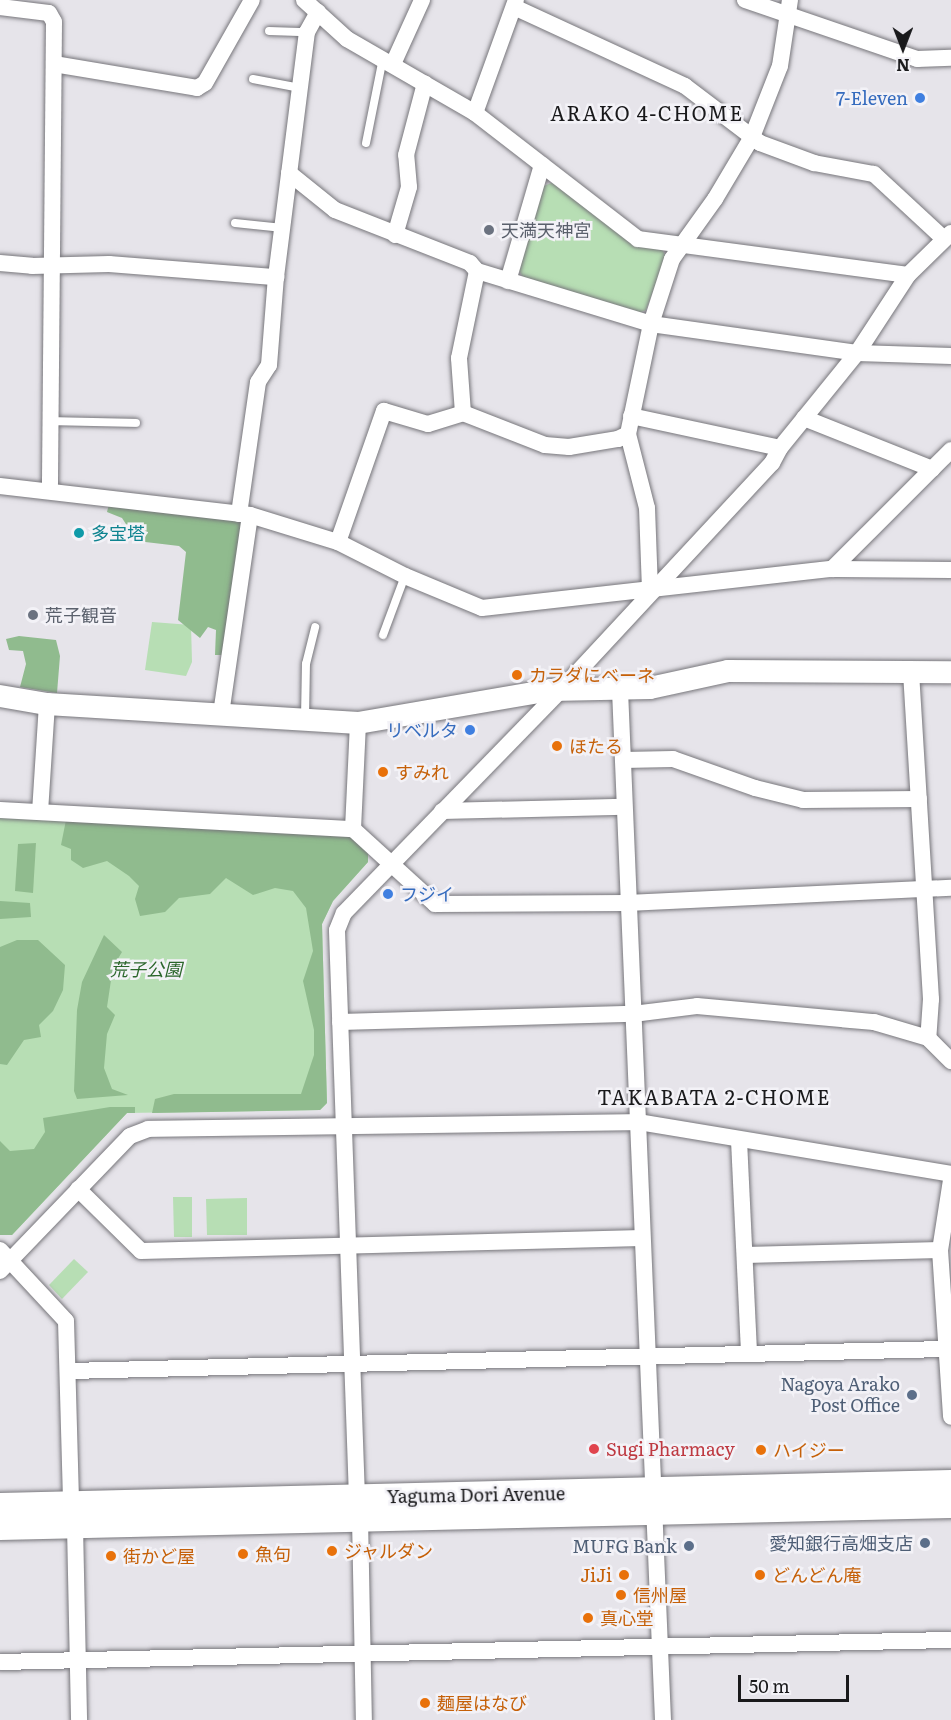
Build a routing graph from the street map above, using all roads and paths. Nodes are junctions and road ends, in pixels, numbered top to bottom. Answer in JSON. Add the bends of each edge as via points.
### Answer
{"nodes":[{"id":1,"x":252,"y":0,"type":"edge"},
{"id":2,"x":304,"y":0,"type":"edge"},
{"id":3,"x":422,"y":0,"type":"edge"},
{"id":4,"x":745,"y":0,"type":"edge"},
{"id":5,"x":515,"y":3,"type":"edge"},
{"id":6,"x":788,"y":6,"type":"edge"},
{"id":7,"x":0,"y":7,"type":"edge"},
{"id":8,"x":53,"y":7,"type":"edge"},
{"id":9,"x":318,"y":12,"type":"junction"},
{"id":10,"x":269,"y":31,"type":"dead end"},
{"id":11,"x":307,"y":32,"type":"junction"},
{"id":12,"x":951,"y":58,"type":"edge"},
{"id":13,"x":388,"y":61,"type":"junction"},
{"id":14,"x":54,"y":64,"type":"junction"},
{"id":15,"x":253,"y":79,"type":"dead end"},
{"id":16,"x":425,"y":83,"type":"junction"},
{"id":17,"x":300,"y":88,"type":"junction"},
{"id":18,"x":474,"y":113,"type":"junction"},
{"id":19,"x":752,"y":137,"type":"junction"},
{"id":20,"x":366,"y":143,"type":"dead end"},
{"id":21,"x":542,"y":165,"type":"junction"},
{"id":22,"x":289,"y":172,"type":"junction"},
{"id":23,"x":235,"y":223,"type":"dead end"},
{"id":24,"x":284,"y":228,"type":"junction"},
{"id":25,"x":395,"y":235,"type":"junction"},
{"id":26,"x":947,"y":235,"type":"edge"},
{"id":27,"x":679,"y":245,"type":"junction"},
{"id":28,"x":0,"y":263,"type":"edge"},
{"id":29,"x":52,"y":263,"type":"junction"},
{"id":30,"x":477,"y":271,"type":"junction"},
{"id":31,"x":908,"y":275,"type":"junction"},
{"id":32,"x":276,"y":277,"type":"junction"},
{"id":33,"x":508,"y":281,"type":"junction"},
{"id":34,"x":651,"y":324,"type":"junction"},
{"id":35,"x":858,"y":353,"type":"junction"},
{"id":36,"x":951,"y":356,"type":"edge"},
{"id":37,"x":463,"y":413,"type":"junction"},
{"id":38,"x":631,"y":416,"type":"junction"},
{"id":39,"x":804,"y":418,"type":"junction"},
{"id":40,"x":51,"y":421,"type":"junction"},
{"id":41,"x":136,"y":423,"type":"dead end"},
{"id":42,"x":628,"y":434,"type":"junction"},
{"id":43,"x":780,"y":448,"type":"junction"},
{"id":44,"x":951,"y":450,"type":"edge"},
{"id":45,"x":932,"y":469,"type":"junction"},
{"id":46,"x":0,"y":486,"type":"edge"},
{"id":47,"x":50,"y":491,"type":"junction"},
{"id":48,"x":245,"y":514,"type":"junction"},
{"id":49,"x":338,"y":542,"type":"junction"},
{"id":50,"x":832,"y":569,"type":"junction"},
{"id":51,"x":951,"y":570,"type":"edge"},
{"id":52,"x":405,"y":576,"type":"junction"},
{"id":53,"x":653,"y":590,"type":"junction"},
{"id":54,"x":315,"y":627,"type":"dead end"},
{"id":55,"x":383,"y":635,"type":"dead end"},
{"id":56,"x":911,"y":672,"type":"junction"},
{"id":57,"x":951,"y":672,"type":"edge"},
{"id":58,"x":561,"y":690,"type":"junction"},
{"id":59,"x":620,"y":690,"type":"junction"},
{"id":60,"x":0,"y":696,"type":"edge"},
{"id":61,"x":46,"y":704,"type":"junction"},
{"id":62,"x":221,"y":714,"type":"junction"},
{"id":63,"x":305,"y":719,"type":"junction"},
{"id":64,"x":358,"y":723,"type":"junction"},
{"id":65,"x":622,"y":760,"type":"junction"},
{"id":66,"x":919,"y":799,"type":"junction"},
{"id":67,"x":624,"y":807,"type":"junction"},
{"id":68,"x":0,"y":810,"type":"edge"},
{"id":69,"x":442,"y":811,"type":"junction"},
{"id":70,"x":40,"y":812,"type":"junction"},
{"id":71,"x":353,"y":829,"type":"junction"},
{"id":72,"x":389,"y":865,"type":"junction"},
{"id":73,"x":925,"y":888,"type":"junction"},
{"id":74,"x":951,"y":888,"type":"edge"},
{"id":75,"x":627,"y":903,"type":"junction"},
{"id":76,"x":633,"y":1014,"type":"junction"},
{"id":77,"x":340,"y":1022,"type":"junction"},
{"id":78,"x":928,"y":1038,"type":"junction"},
{"id":79,"x":951,"y":1061,"type":"edge"},
{"id":80,"x":638,"y":1122,"type":"junction"},
{"id":81,"x":344,"y":1128,"type":"junction"},
{"id":82,"x":739,"y":1140,"type":"junction"},
{"id":83,"x":951,"y":1174,"type":"edge"},
{"id":84,"x":951,"y":1180,"type":"edge"},
{"id":85,"x":78,"y":1190,"type":"junction"},
{"id":86,"x":642,"y":1238,"type":"junction"},
{"id":87,"x":348,"y":1247,"type":"junction"},
{"id":88,"x":940,"y":1250,"type":"junction"},
{"id":89,"x":745,"y":1255,"type":"junction"},
{"id":90,"x":4,"y":1260,"type":"edge"},
{"id":91,"x":947,"y":1349,"type":"junction"},
{"id":92,"x":749,"y":1354,"type":"junction"},
{"id":93,"x":647,"y":1357,"type":"junction"},
{"id":94,"x":352,"y":1364,"type":"junction"},
{"id":95,"x":69,"y":1371,"type":"junction"},
{"id":96,"x":951,"y":1417,"type":"edge"},
{"id":97,"x":951,"y":1483,"type":"edge"},
{"id":98,"x":654,"y":1501,"type":"junction"},
{"id":99,"x":951,"y":1505,"type":"edge"},
{"id":100,"x":0,"y":1506,"type":"edge"},
{"id":101,"x":358,"y":1508,"type":"junction"},
{"id":102,"x":73,"y":1515,"type":"junction"},
{"id":103,"x":0,"y":1527,"type":"edge"},
{"id":104,"x":951,"y":1640,"type":"edge"},
{"id":105,"x":660,"y":1648,"type":"junction"},
{"id":106,"x":363,"y":1655,"type":"junction"},
{"id":107,"x":77,"y":1661,"type":"junction"},
{"id":108,"x":0,"y":1662,"type":"edge"},
{"id":109,"x":79,"y":1720,"type":"edge"},
{"id":110,"x":364,"y":1720,"type":"edge"},
{"id":111,"x":663,"y":1720,"type":"edge"}],
"edges":[{"from":1,"to":14,"type":"street","via":[[206,83],[197,88]]},
{"from":2,"to":9,"type":"street"},
{"from":3,"to":13,"type":"street"},
{"from":4,"to":6,"type":"street"},
{"from":5,"to":18,"type":"street"},
{"from":5,"to":19,"type":"street","via":[[685,86]]},
{"from":6,"to":12,"type":"street","via":[[917,59]]},
{"from":6,"to":19,"type":"street","via":[[780,66]]},
{"from":7,"to":8,"type":"street"},
{"from":8,"to":14,"type":"street"},
{"from":9,"to":11,"type":"street"},
{"from":9,"to":13,"type":"street","via":[[347,39]]},
{"from":10,"to":11,"type":"lane"},
{"from":11,"to":17,"type":"street"},
{"from":13,"to":16,"type":"street"},
{"from":13,"to":20,"type":"lane"},
{"from":14,"to":29,"type":"street"},
{"from":15,"to":17,"type":"lane"},
{"from":16,"to":18,"type":"street"},
{"from":16,"to":25,"type":"street","via":[[406,155],[409,187]]},
{"from":17,"to":22,"type":"street"},
{"from":18,"to":21,"type":"street"},
{"from":19,"to":26,"type":"street","via":[[813,163],[874,174]]},
{"from":19,"to":27,"type":"street","via":[[715,199]]},
{"from":21,"to":27,"type":"street","via":[[638,239]]},
{"from":21,"to":33,"type":"street"},
{"from":22,"to":24,"type":"street"},
{"from":22,"to":25,"type":"street","via":[[335,210]]},
{"from":23,"to":24,"type":"lane"},
{"from":24,"to":32,"type":"street"},
{"from":25,"to":30,"type":"street","via":[[470,263]]},
{"from":26,"to":31,"type":"street"},
{"from":27,"to":31,"type":"street"},
{"from":27,"to":34,"type":"street"},
{"from":28,"to":29,"type":"street"},
{"from":29,"to":32,"type":"street"},
{"from":29,"to":40,"type":"street"},
{"from":30,"to":33,"type":"street"},
{"from":30,"to":37,"type":"street","via":[[459,358]]},
{"from":31,"to":35,"type":"street"},
{"from":32,"to":48,"type":"street","via":[[269,365],[258,382]]},
{"from":33,"to":34,"type":"street"},
{"from":34,"to":35,"type":"street"},
{"from":34,"to":38,"type":"street"},
{"from":35,"to":36,"type":"street"},
{"from":35,"to":39,"type":"street"},
{"from":37,"to":42,"type":"street","via":[[545,445],[569,447]]},
{"from":37,"to":49,"type":"street","via":[[428,424],[384,411]]},
{"from":38,"to":42,"type":"street"},
{"from":38,"to":43,"type":"street"},
{"from":39,"to":43,"type":"street"},
{"from":39,"to":45,"type":"street"},
{"from":40,"to":41,"type":"lane"},
{"from":40,"to":47,"type":"street"},
{"from":42,"to":53,"type":"street","via":[[647,508]]},
{"from":43,"to":53,"type":"street","via":[[772,463]]},
{"from":44,"to":45,"type":"street"},
{"from":45,"to":50,"type":"street"},
{"from":46,"to":47,"type":"street"},
{"from":47,"to":48,"type":"street"},
{"from":48,"to":49,"type":"street"},
{"from":48,"to":62,"type":"street"},
{"from":49,"to":52,"type":"street"},
{"from":50,"to":51,"type":"street"},
{"from":50,"to":53,"type":"street"},
{"from":52,"to":53,"type":"street","via":[[482,608]]},
{"from":52,"to":55,"type":"lane"},
{"from":53,"to":58,"type":"street"},
{"from":54,"to":63,"type":"lane","via":[[306,664]]},
{"from":56,"to":57,"type":"street"},
{"from":56,"to":59,"type":"street","via":[[728,671],[650,688]]},
{"from":56,"to":66,"type":"street"},
{"from":58,"to":59,"type":"street"},
{"from":58,"to":64,"type":"street"},
{"from":58,"to":69,"type":"street"},
{"from":59,"to":65,"type":"street"},
{"from":60,"to":61,"type":"street"},
{"from":61,"to":62,"type":"street"},
{"from":61,"to":70,"type":"street"},
{"from":62,"to":63,"type":"street"},
{"from":63,"to":64,"type":"street"},
{"from":64,"to":71,"type":"street"},
{"from":65,"to":66,"type":"street","via":[[673,759],[750,787],[803,800]]},
{"from":65,"to":67,"type":"street"},
{"from":66,"to":73,"type":"street"},
{"from":67,"to":69,"type":"street"},
{"from":67,"to":75,"type":"street"},
{"from":68,"to":70,"type":"street"},
{"from":69,"to":72,"type":"street"},
{"from":70,"to":71,"type":"street"},
{"from":71,"to":72,"type":"street"},
{"from":72,"to":75,"type":"street","via":[[435,904],[444,907]]},
{"from":72,"to":77,"type":"street","via":[[344,913],[337,930]]},
{"from":73,"to":74,"type":"street"},
{"from":73,"to":75,"type":"street"},
{"from":73,"to":78,"type":"street","via":[[932,999]]},
{"from":75,"to":76,"type":"street"},
{"from":76,"to":77,"type":"street"},
{"from":76,"to":78,"type":"street","via":[[697,1006],[874,1022]]},
{"from":76,"to":80,"type":"street"},
{"from":77,"to":81,"type":"street"},
{"from":78,"to":79,"type":"street"},
{"from":80,"to":81,"type":"street"},
{"from":80,"to":82,"type":"street"},
{"from":80,"to":86,"type":"street"},
{"from":81,"to":85,"type":"street","via":[[138,1130]]},
{"from":81,"to":87,"type":"street"},
{"from":82,"to":83,"type":"street"},
{"from":82,"to":89,"type":"street"},
{"from":84,"to":88,"type":"street"},
{"from":85,"to":87,"type":"street","via":[[141,1251]]},
{"from":85,"to":90,"type":"street"},
{"from":86,"to":87,"type":"street"},
{"from":86,"to":93,"type":"street"},
{"from":87,"to":94,"type":"street"},
{"from":88,"to":89,"type":"street"},
{"from":88,"to":91,"type":"street"},
{"from":89,"to":92,"type":"street"},
{"from":90,"to":95,"type":"street","via":[[66,1321]]},
{"from":91,"to":92,"type":"street"},
{"from":91,"to":96,"type":"street"},
{"from":92,"to":93,"type":"street"},
{"from":93,"to":94,"type":"street"},
{"from":93,"to":98,"type":"street"},
{"from":94,"to":95,"type":"street"},
{"from":94,"to":101,"type":"street"},
{"from":95,"to":102,"type":"street"},
{"from":97,"to":98,"type":"main road","name":"Yaguma Dori Avenue"},
{"from":98,"to":99,"type":"main road","name":"Yaguma Dori Avenue"},
{"from":98,"to":101,"type":"main road","name":"Yaguma Dori Avenue"},
{"from":98,"to":105,"type":"street"},
{"from":100,"to":102,"type":"main road","name":"Yaguma Dori Avenue"},
{"from":101,"to":102,"type":"main road","name":"Yaguma Dori Avenue"},
{"from":101,"to":106,"type":"street"},
{"from":102,"to":103,"type":"main road","name":"Yaguma Dori Avenue"},
{"from":102,"to":107,"type":"street"},
{"from":104,"to":105,"type":"street"},
{"from":105,"to":106,"type":"street"},
{"from":105,"to":111,"type":"street"},
{"from":106,"to":107,"type":"street"},
{"from":106,"to":110,"type":"street"},
{"from":107,"to":108,"type":"street"},
{"from":107,"to":109,"type":"street"}]}
